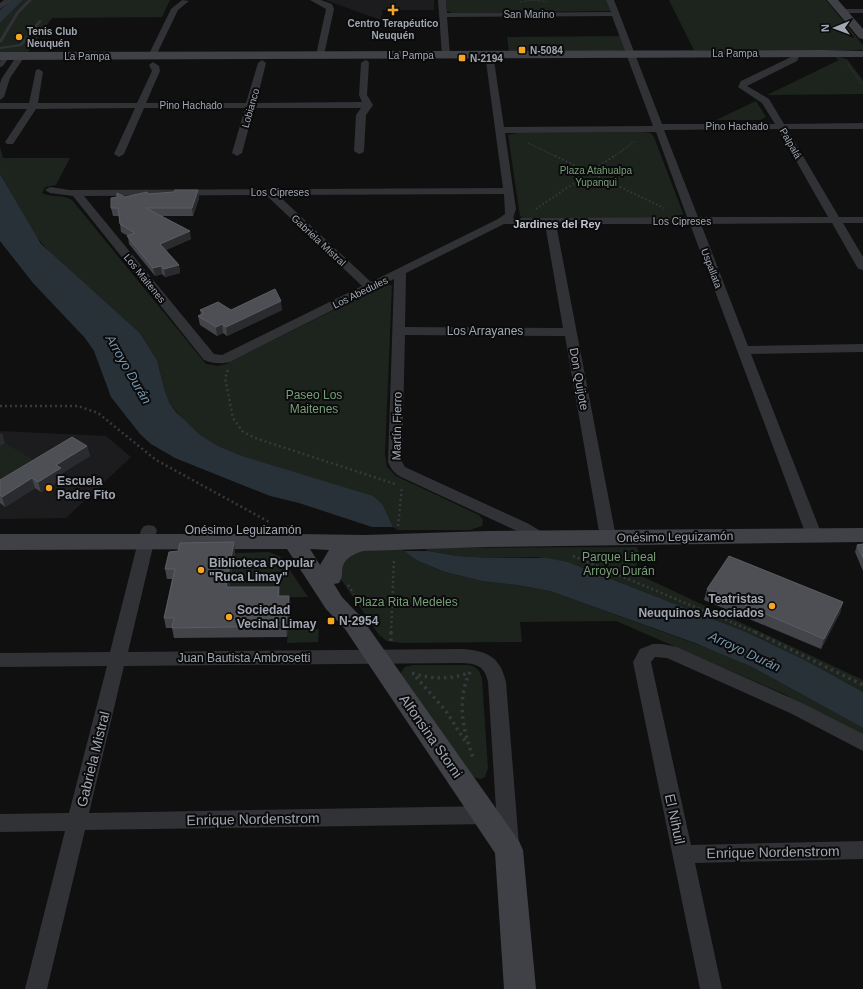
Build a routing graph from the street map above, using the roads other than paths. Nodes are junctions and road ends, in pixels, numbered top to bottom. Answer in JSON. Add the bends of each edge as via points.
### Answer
{"nodes":[{"id":1,"x":8,"y":0,"type":"edge"},
{"id":2,"x":30,"y":0,"type":"edge"},
{"id":3,"x":314,"y":0,"type":"edge"},
{"id":4,"x":442,"y":0,"type":"edge"},
{"id":5,"x":610,"y":0,"type":"edge"},
{"id":6,"x":832,"y":0,"type":"edge"},
{"id":7,"x":185,"y":1,"type":"edge"},
{"id":8,"x":0,"y":8,"type":"edge"},
{"id":9,"x":842,"y":11,"type":"junction"},
{"id":10,"x":863,"y":11,"type":"edge"},
{"id":11,"x":616,"y":14,"type":"junction"},
{"id":12,"x":443,"y":15,"type":"junction"},
{"id":13,"x":40,"y":21,"type":"dead end"},
{"id":14,"x":863,"y":36,"type":"edge"},
{"id":15,"x":0,"y":42,"type":"edge"},
{"id":16,"x":798,"y":53,"type":"junction"},
{"id":17,"x":489,"y":54,"type":"junction"},
{"id":18,"x":631,"y":54,"type":"junction"},
{"id":19,"x":320,"y":55,"type":"junction"},
{"id":20,"x":446,"y":55,"type":"junction"},
{"id":21,"x":21,"y":56,"type":"junction"},
{"id":22,"x":857,"y":57,"type":"edge"},
{"id":23,"x":1,"y":58,"type":"edge"},
{"id":24,"x":153,"y":60,"type":"junction"},
{"id":25,"x":262,"y":63,"type":"dead end"},
{"id":26,"x":365,"y":63,"type":"dead end"},
{"id":27,"x":39,"y":72,"type":"dead end"},
{"id":28,"x":0,"y":97,"type":"edge"},
{"id":29,"x":0,"y":103,"type":"edge"},
{"id":30,"x":251,"y":105,"type":"junction"},
{"id":31,"x":368,"y":105,"type":"junction"},
{"id":32,"x":0,"y":106,"type":"edge"},
{"id":33,"x":14,"y":106,"type":"junction"},
{"id":34,"x":33,"y":106,"type":"junction"},
{"id":35,"x":140,"y":106,"type":"junction"},
{"id":36,"x":781,"y":126,"type":"junction"},
{"id":37,"x":863,"y":126,"type":"edge"},
{"id":38,"x":659,"y":128,"type":"junction"},
{"id":39,"x":500,"y":130,"type":"junction"},
{"id":40,"x":10,"y":142,"type":"dead end"},
{"id":41,"x":359,"y":151,"type":"dead end"},
{"id":42,"x":237,"y":153,"type":"dead end"},
{"id":43,"x":119,"y":154,"type":"dead end"},
{"id":44,"x":50,"y":190,"type":"dead end"},
{"id":45,"x":509,"y":191,"type":"junction"},
{"id":46,"x":269,"y":192,"type":"junction"},
{"id":47,"x":76,"y":193,"type":"junction"},
{"id":48,"x":836,"y":220,"type":"junction"},
{"id":49,"x":863,"y":220,"type":"edge"},
{"id":50,"x":502,"y":221,"type":"junction"},
{"id":51,"x":550,"y":221,"type":"junction"},
{"id":52,"x":694,"y":221,"type":"junction"},
{"id":53,"x":863,"y":267,"type":"edge"},
{"id":54,"x":400,"y":272,"type":"junction"},
{"id":55,"x":370,"y":287,"type":"junction"},
{"id":56,"x":399,"y":331,"type":"junction"},
{"id":57,"x":571,"y":332,"type":"junction"},
{"id":58,"x":863,"y":348,"type":"edge"},
{"id":59,"x":744,"y":350,"type":"junction"},
{"id":60,"x":216,"y":360,"type":"joint"},
{"id":61,"x":0,"y":530,"type":"edge"},
{"id":62,"x":814,"y":535,"type":"junction"},
{"id":63,"x":863,"y":535,"type":"edge"},
{"id":64,"x":148,"y":536,"type":"junction"},
{"id":65,"x":297,"y":536,"type":"junction"},
{"id":66,"x":540,"y":538,"type":"junction"},
{"id":67,"x":608,"y":538,"type":"junction"},
{"id":68,"x":487,"y":539,"type":"junction"},
{"id":69,"x":0,"y":542,"type":"edge"},
{"id":70,"x":365,"y":543,"type":"junction"},
{"id":71,"x":337,"y":578,"type":"junction"},
{"id":72,"x":353,"y":622,"type":"junction"},
{"id":73,"x":385,"y":646,"type":"junction"},
{"id":74,"x":117,"y":659,"type":"junction"},
{"id":75,"x":0,"y":660,"type":"edge"},
{"id":76,"x":482,"y":665,"type":"joint"},
{"id":77,"x":863,"y":743,"type":"edge"},
{"id":78,"x":496,"y":815,"type":"junction"},
{"id":79,"x":77,"y":822,"type":"junction"},
{"id":80,"x":0,"y":823,"type":"edge"},
{"id":81,"x":863,"y":850,"type":"edge"},
{"id":82,"x":682,"y":854,"type":"junction"},
{"id":83,"x":36,"y":989,"type":"edge"},
{"id":84,"x":520,"y":989,"type":"edge"},
{"id":85,"x":711,"y":989,"type":"edge"}],
"edges":[{"from":1,"to":8,"type":"street"},
{"from":2,"to":15,"type":"lane","via":[[18,12]]},
{"from":3,"to":19,"type":"street","via":[[327,5],[330,9]]},
{"from":4,"to":12,"type":"street"},
{"from":5,"to":11,"type":"street","name":"Uspallata"},
{"from":6,"to":9,"type":"street"},
{"from":7,"to":24,"type":"street","via":[[175,9]]},
{"from":9,"to":10,"type":"street"},
{"from":9,"to":14,"type":"street"},
{"from":11,"to":12,"type":"street","name":"San Marino"},
{"from":11,"to":18,"type":"street","name":"Uspallata"},
{"from":12,"to":20,"type":"street"},
{"from":13,"to":23,"type":"lane","via":[[22,45]]},
{"from":16,"to":18,"type":"street","name":"La Pampa"},
{"from":16,"to":22,"type":"street","name":"La Pampa"},
{"from":16,"to":36,"type":"street","name":"Palpalá","via":[[792,60],[742,86],[764,99]]},
{"from":17,"to":18,"type":"street","name":"La Pampa"},
{"from":17,"to":20,"type":"street","name":"La Pampa"},
{"from":17,"to":39,"type":"street"},
{"from":18,"to":38,"type":"street","name":"Uspallata"},
{"from":19,"to":20,"type":"street","name":"La Pampa"},
{"from":19,"to":24,"type":"street","name":"La Pampa"},
{"from":21,"to":23,"type":"street","name":"La Pampa"},
{"from":21,"to":24,"type":"street","name":"La Pampa"},
{"from":21,"to":28,"type":"street","via":[[6,78]]},
{"from":24,"to":35,"type":"street","via":[[156,71]]},
{"from":25,"to":30,"type":"street","name":"Lobianco"},
{"from":26,"to":31,"type":"street","via":[[363,95]]},
{"from":27,"to":34,"type":"street"},
{"from":29,"to":33,"type":"street"},
{"from":30,"to":31,"type":"street","name":"Pino Hachado"},
{"from":30,"to":35,"type":"street","name":"Pino Hachado"},
{"from":30,"to":42,"type":"street","name":"Lobianco"},
{"from":31,"to":41,"type":"street","via":[[361,115]]},
{"from":32,"to":33,"type":"street"},
{"from":33,"to":34,"type":"street","name":"Pino Hachado"},
{"from":34,"to":35,"type":"street","name":"Pino Hachado"},
{"from":34,"to":40,"type":"street"},
{"from":35,"to":43,"type":"street"},
{"from":36,"to":37,"type":"street","name":"Pino Hachado"},
{"from":36,"to":38,"type":"street","name":"Pino Hachado"},
{"from":36,"to":48,"type":"street","name":"Palpalá"},
{"from":38,"to":39,"type":"street","name":"Pino Hachado"},
{"from":38,"to":52,"type":"street","name":"Uspallata"},
{"from":39,"to":45,"type":"street"},
{"from":44,"to":47,"type":"street","name":"Los Cipreses"},
{"from":45,"to":46,"type":"street","name":"Los Cipreses"},
{"from":45,"to":50,"type":"street","via":[[512,212]]},
{"from":46,"to":47,"type":"street","name":"Los Cipreses"},
{"from":46,"to":55,"type":"street","name":"Gabriela Mistral"},
{"from":47,"to":60,"type":"street","name":"Los Maitenes","via":[[209,357]]},
{"from":48,"to":49,"type":"street","name":"Los Cipreses"},
{"from":48,"to":52,"type":"street","name":"Los Cipreses"},
{"from":48,"to":53,"type":"street","name":"Palpalá"},
{"from":50,"to":51,"type":"street","name":"Los Cipreses"},
{"from":50,"to":54,"type":"street","name":"Los Abedules"},
{"from":51,"to":52,"type":"street","name":"Los Cipreses"},
{"from":51,"to":57,"type":"street","name":"Don Quijote"},
{"from":52,"to":59,"type":"street","name":"Uspallata"},
{"from":54,"to":55,"type":"street","name":"Los Abedules"},
{"from":54,"to":56,"type":"street","name":"Martín Fierro"},
{"from":55,"to":60,"type":"street","name":"Los Abedules","via":[[228,357]]},
{"from":56,"to":57,"type":"street","name":"Los Arrayanes"},
{"from":56,"to":66,"type":"street","name":"Martín Fierro","via":[[395,462],[397,467],[406,474],[524,528]]},
{"from":57,"to":67,"type":"street","name":"Don Quijote"},
{"from":58,"to":59,"type":"street"},
{"from":59,"to":62,"type":"street","name":"Uspallata"},
{"from":61,"to":64,"type":"street","name":"Onésimo Leguizamón"},
{"from":62,"to":63,"type":"street","name":"Onésimo Leguizamón"},
{"from":62,"to":67,"type":"street","name":"Onésimo Leguizamón"},
{"from":64,"to":65,"type":"street","name":"Onésimo Leguizamón"},
{"from":64,"to":69,"type":"street","name":"Onésimo Leguizamón"},
{"from":64,"to":74,"type":"street","name":"Gabriela Mistral"},
{"from":65,"to":68,"type":"street","name":"Onésimo Leguizamón","via":[[448,535]]},
{"from":65,"to":70,"type":"street","name":"Onésimo Leguizamón"},
{"from":65,"to":71,"type":"street","name":"Alfonsina Storni"},
{"from":65,"to":72,"type":"street","name":"Alfonsina Storni","via":[[334,603]]},
{"from":66,"to":67,"type":"street","name":"Onésimo Leguizamón"},
{"from":66,"to":68,"type":"street","name":"Onésimo Leguizamón"},
{"from":68,"to":70,"type":"street","name":"Onésimo Leguizamón"},
{"from":70,"to":71,"type":"street","via":[[350,547],[335,557],[331,566]]},
{"from":71,"to":72,"type":"street","name":"Alfonsina Storni"},
{"from":72,"to":73,"type":"street","name":"Alfonsina Storni"},
{"from":73,"to":74,"type":"street","name":"Juan Bautista Ambrosetti"},
{"from":73,"to":76,"type":"street","name":"Juan Bautista Ambrosetti","via":[[481,658]]},
{"from":73,"to":78,"type":"street","name":"Alfonsina Storni"},
{"from":74,"to":75,"type":"street","name":"Juan Bautista Ambrosetti"},
{"from":74,"to":79,"type":"street","name":"Gabriela Mistral"},
{"from":76,"to":78,"type":"street","name":"Alfonsina Storni","via":[[492,668],[497,682]]},
{"from":77,"to":82,"type":"street","name":"El Nihuil","via":[[796,708],[671,652],[648,651],[644,654],[642,662]]},
{"from":78,"to":79,"type":"street","name":"Enrique Nordenstrom"},
{"from":78,"to":84,"type":"street","name":"Alfonsina Storni","via":[[509,850]]},
{"from":79,"to":80,"type":"street","name":"Enrique Nordenstrom"},
{"from":79,"to":83,"type":"street","name":"Gabriela Mistral"},
{"from":81,"to":82,"type":"street","name":"Enrique Nordenstrom"},
{"from":82,"to":85,"type":"street","name":"El Nihuil"}]}
